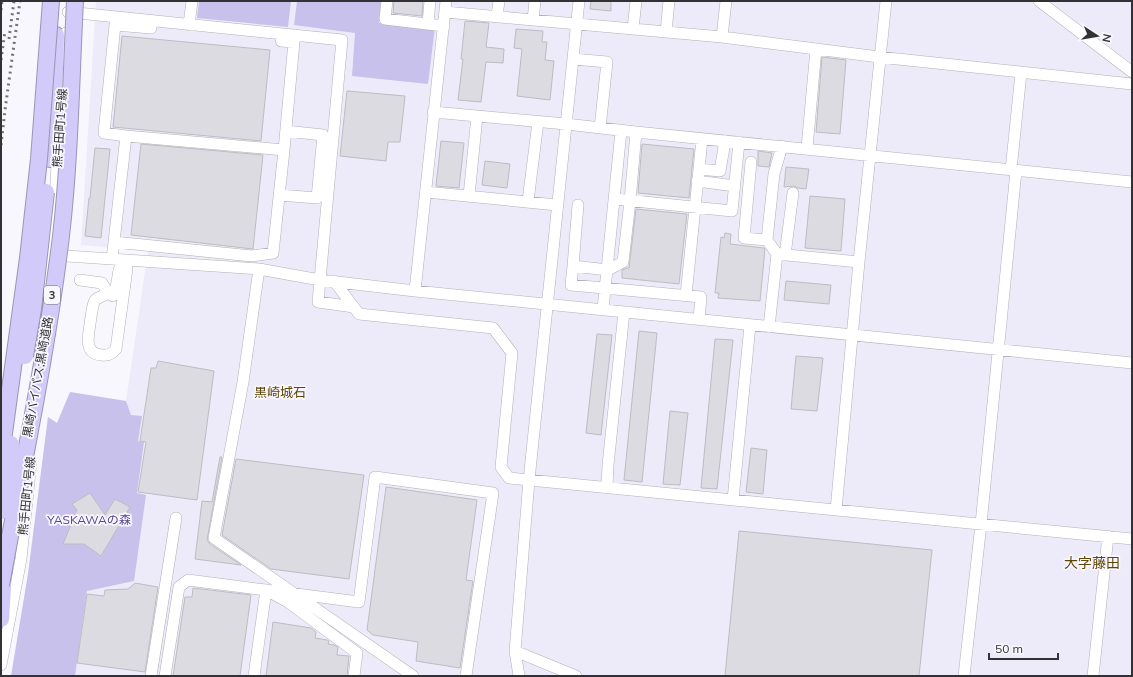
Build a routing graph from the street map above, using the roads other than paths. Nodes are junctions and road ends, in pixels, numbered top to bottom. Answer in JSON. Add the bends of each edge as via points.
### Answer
{"nodes":[{"id":1,"x":51,"y":1,"type":"edge"},
{"id":2,"x":192,"y":1,"type":"edge"},
{"id":3,"x":387,"y":1,"type":"edge"},
{"id":4,"x":430,"y":1,"type":"edge"},
{"id":5,"x":499,"y":1,"type":"edge"},
{"id":6,"x":535,"y":1,"type":"edge"},
{"id":7,"x":579,"y":1,"type":"edge"},
{"id":8,"x":636,"y":1,"type":"edge"},
{"id":9,"x":669,"y":1,"type":"edge"},
{"id":10,"x":726,"y":1,"type":"edge"},
{"id":11,"x":886,"y":1,"type":"edge"},
{"id":12,"x":1039,"y":1,"type":"edge"},
{"id":13,"x":68,"y":3,"type":"edge"},
{"id":14,"x":446,"y":6,"type":"edge"},
{"id":15,"x":497,"y":16,"type":"junction"},
{"id":16,"x":533,"y":20,"type":"junction"},
{"id":17,"x":428,"y":24,"type":"junction"},
{"id":18,"x":576,"y":24,"type":"junction"},
{"id":19,"x":189,"y":25,"type":"junction"},
{"id":20,"x":444,"y":26,"type":"junction"},
{"id":21,"x":633,"y":29,"type":"junction"},
{"id":22,"x":666,"y":32,"type":"junction"},
{"id":23,"x":722,"y":37,"type":"junction"},
{"id":24,"x":816,"y":49,"type":"junction"},
{"id":25,"x":880,"y":57,"type":"junction"},
{"id":26,"x":573,"y":59,"type":"junction"},
{"id":27,"x":1132,"y":72,"type":"edge"},
{"id":28,"x":1021,"y":73,"type":"junction"},
{"id":29,"x":1132,"y":84,"type":"edge"},
{"id":30,"x":434,"y":112,"type":"junction"},
{"id":31,"x":477,"y":116,"type":"junction"},
{"id":32,"x":538,"y":122,"type":"junction"},
{"id":33,"x":566,"y":124,"type":"junction"},
{"id":34,"x":600,"y":128,"type":"junction"},
{"id":35,"x":286,"y":131,"type":"junction"},
{"id":36,"x":621,"y":131,"type":"junction"},
{"id":37,"x":636,"y":132,"type":"junction"},
{"id":38,"x":126,"y":136,"type":"junction"},
{"id":39,"x":702,"y":139,"type":"junction"},
{"id":40,"x":725,"y":141,"type":"junction"},
{"id":41,"x":739,"y":142,"type":"junction"},
{"id":42,"x":782,"y":146,"type":"junction"},
{"id":43,"x":807,"y":148,"type":"junction"},
{"id":44,"x":284,"y":150,"type":"junction"},
{"id":45,"x":870,"y":155,"type":"junction"},
{"id":46,"x":751,"y":162,"type":"dead end"},
{"id":47,"x":699,"y":168,"type":"junction"},
{"id":48,"x":1014,"y":170,"type":"junction"},
{"id":49,"x":697,"y":181,"type":"junction"},
{"id":50,"x":1132,"y":182,"type":"edge"},
{"id":51,"x":735,"y":186,"type":"junction"},
{"id":52,"x":426,"y":192,"type":"junction"},
{"id":53,"x":793,"y":193,"type":"dead end"},
{"id":54,"x":279,"y":195,"type":"junction"},
{"id":55,"x":469,"y":196,"type":"junction"},
{"id":56,"x":615,"y":199,"type":"junction"},
{"id":57,"x":528,"y":201,"type":"junction"},
{"id":58,"x":630,"y":201,"type":"junction"},
{"id":59,"x":557,"y":205,"type":"junction"},
{"id":60,"x":578,"y":205,"type":"dead end"},
{"id":61,"x":694,"y":207,"type":"junction"},
{"id":62,"x":767,"y":240,"type":"junction"},
{"id":63,"x":114,"y":242,"type":"junction"},
{"id":64,"x":52,"y":255,"type":"junction"},
{"id":65,"x":781,"y":255,"type":"junction"},
{"id":66,"x":112,"y":259,"type":"junction"},
{"id":67,"x":126,"y":260,"type":"junction"},
{"id":68,"x":859,"y":262,"type":"junction"},
{"id":69,"x":573,"y":266,"type":"junction"},
{"id":70,"x":259,"y":269,"type":"junction"},
{"id":71,"x":608,"y":270,"type":"junction"},
{"id":72,"x":80,"y":280,"type":"dead end"},
{"id":73,"x":320,"y":280,"type":"junction"},
{"id":74,"x":334,"y":281,"type":"junction"},
{"id":75,"x":605,"y":288,"type":"junction"},
{"id":76,"x":415,"y":291,"type":"junction"},
{"id":77,"x":108,"y":293,"type":"junction"},
{"id":78,"x":686,"y":296,"type":"junction"},
{"id":79,"x":548,"y":304,"type":"junction"},
{"id":80,"x":122,"y":307,"type":"junction"},
{"id":81,"x":354,"y":307,"type":"junction"},
{"id":82,"x":603,"y":309,"type":"junction"},
{"id":83,"x":624,"y":312,"type":"junction"},
{"id":84,"x":699,"y":319,"type":"junction"},
{"id":85,"x":750,"y":325,"type":"junction"},
{"id":86,"x":769,"y":327,"type":"junction"},
{"id":87,"x":853,"y":334,"type":"junction"},
{"id":88,"x":998,"y":350,"type":"junction"},
{"id":89,"x":1132,"y":363,"type":"edge"},
{"id":90,"x":1,"y":454,"type":"edge"},
{"id":91,"x":529,"y":480,"type":"junction"},
{"id":92,"x":607,"y":487,"type":"junction"},
{"id":93,"x":733,"y":500,"type":"junction"},
{"id":94,"x":836,"y":510,"type":"junction"},
{"id":95,"x":1,"y":511,"type":"edge"},
{"id":96,"x":176,"y":518,"type":"dead end"},
{"id":97,"x":981,"y":524,"type":"junction"},
{"id":98,"x":1108,"y":536,"type":"junction"},
{"id":99,"x":1132,"y":539,"type":"edge"},
{"id":100,"x":1,"y":585,"type":"edge"},
{"id":101,"x":266,"y":590,"type":"junction"},
{"id":102,"x":294,"y":593,"type":"junction"},
{"id":103,"x":1,"y":619,"type":"edge"},
{"id":104,"x":515,"y":651,"type":"junction"},
{"id":105,"x":1,"y":665,"type":"edge"},
{"id":106,"x":151,"y":676,"type":"edge"},
{"id":107,"x":165,"y":676,"type":"edge"},
{"id":108,"x":254,"y":676,"type":"edge"},
{"id":109,"x":354,"y":676,"type":"edge"},
{"id":110,"x":413,"y":676,"type":"edge"},
{"id":111,"x":466,"y":676,"type":"edge"},
{"id":112,"x":519,"y":676,"type":"edge"},
{"id":113,"x":576,"y":676,"type":"edge"},
{"id":114,"x":964,"y":676,"type":"edge"},
{"id":115,"x":1093,"y":676,"type":"edge"}],
"edges":[{"from":1,"to":90,"type":"highway","name":"黒崎バイパス;黒崎道路","bridge":true,"via":[[28,258]]},
{"from":2,"to":19,"type":"street"},
{"from":3,"to":17,"type":"street","via":[[385,19]]},
{"from":4,"to":17,"type":"street"},
{"from":5,"to":15,"type":"street"},
{"from":6,"to":16,"type":"street"},
{"from":7,"to":18,"type":"street"},
{"from":8,"to":21,"type":"street"},
{"from":9,"to":22,"type":"street"},
{"from":10,"to":23,"type":"street"},
{"from":11,"to":25,"type":"street"},
{"from":12,"to":27,"type":"street"},
{"from":13,"to":19,"type":"street"},
{"from":13,"to":64,"type":"street","name":"熊手田町1号線"},
{"from":13,"to":95,"type":"highway","bridge":true,"via":[[33,309]]},
{"from":13,"to":100,"type":"highway","name":"黒崎バイパス;黒崎道路","number":"3","bridge":true,"via":[[68,161],[61,236],[48,325]]},
{"from":13,"to":103,"type":"highway","bridge":true,"via":[[60,156],[44,302],[33,356],[7,535]]},
{"from":14,"to":15,"type":"street"},
{"from":14,"to":20,"type":"street"},
{"from":15,"to":16,"type":"street"},
{"from":16,"to":18,"type":"street"},
{"from":17,"to":20,"type":"street"},
{"from":18,"to":21,"type":"street"},
{"from":18,"to":26,"type":"street"},
{"from":19,"to":73,"type":"street","via":[[342,40]]},
{"from":20,"to":30,"type":"street"},
{"from":21,"to":22,"type":"street"},
{"from":22,"to":23,"type":"street"},
{"from":23,"to":24,"type":"street"},
{"from":24,"to":25,"type":"street"},
{"from":24,"to":43,"type":"street"},
{"from":25,"to":28,"type":"street"},
{"from":25,"to":45,"type":"street"},
{"from":26,"to":33,"type":"street"},
{"from":26,"to":34,"type":"street","via":[[607,62]]},
{"from":28,"to":29,"type":"street"},
{"from":28,"to":48,"type":"street"},
{"from":30,"to":31,"type":"street"},
{"from":30,"to":52,"type":"street"},
{"from":31,"to":32,"type":"street"},
{"from":31,"to":55,"type":"street"},
{"from":32,"to":33,"type":"street"},
{"from":32,"to":57,"type":"street"},
{"from":33,"to":34,"type":"street"},
{"from":33,"to":59,"type":"street"},
{"from":34,"to":36,"type":"street"},
{"from":35,"to":38,"type":"street","via":[[294,42],[115,25],[104,133]]},
{"from":35,"to":44,"type":"street"},
{"from":35,"to":54,"type":"street","via":[[323,135],[317,198]]},
{"from":36,"to":37,"type":"street"},
{"from":36,"to":56,"type":"street"},
{"from":37,"to":39,"type":"street"},
{"from":37,"to":58,"type":"street"},
{"from":38,"to":44,"type":"street"},
{"from":38,"to":63,"type":"street"},
{"from":39,"to":40,"type":"street"},
{"from":39,"to":47,"type":"street"},
{"from":40,"to":41,"type":"street"},
{"from":40,"to":47,"type":"street","via":[[720,171]]},
{"from":41,"to":42,"type":"street"},
{"from":41,"to":51,"type":"street"},
{"from":42,"to":43,"type":"street"},
{"from":42,"to":62,"type":"street","via":[[774,174]]},
{"from":43,"to":45,"type":"street"},
{"from":44,"to":54,"type":"street"},
{"from":45,"to":48,"type":"street"},
{"from":45,"to":68,"type":"street"},
{"from":46,"to":62,"type":"street","via":[[744,238]]},
{"from":47,"to":49,"type":"street"},
{"from":48,"to":50,"type":"street"},
{"from":48,"to":88,"type":"street"},
{"from":49,"to":51,"type":"street"},
{"from":49,"to":61,"type":"street"},
{"from":51,"to":61,"type":"street","via":[[732,211]]},
{"from":52,"to":55,"type":"street"},
{"from":52,"to":76,"type":"street"},
{"from":53,"to":65,"type":"street"},
{"from":54,"to":63,"type":"street","via":[[273,253],[252,256]]},
{"from":55,"to":57,"type":"street"},
{"from":56,"to":58,"type":"street"},
{"from":56,"to":71,"type":"street"},
{"from":57,"to":59,"type":"street"},
{"from":58,"to":61,"type":"street"},
{"from":58,"to":71,"type":"street","via":[[623,262]]},
{"from":59,"to":79,"type":"street"},
{"from":60,"to":69,"type":"street"},
{"from":61,"to":78,"type":"street"},
{"from":62,"to":65,"type":"street"},
{"from":63,"to":66,"type":"street"},
{"from":64,"to":66,"type":"street"},
{"from":64,"to":90,"type":"street","name":"熊手田町1号線","via":[[15,388]]},
{"from":64,"to":105,"type":"street","name":"熊手田町1号線","via":[[21,560]]},
{"from":65,"to":68,"type":"street"},
{"from":65,"to":86,"type":"street"},
{"from":66,"to":67,"type":"street"},
{"from":67,"to":70,"type":"street"},
{"from":67,"to":77,"type":"street","via":[[119,270],[116,288]]},
{"from":67,"to":80,"type":"street"},
{"from":68,"to":87,"type":"street"},
{"from":69,"to":71,"type":"street"},
{"from":69,"to":75,"type":"street","via":[[570,285]]},
{"from":70,"to":73,"type":"street"},
{"from":70,"to":102,"type":"street","via":[[243,382],[214,538]]},
{"from":71,"to":75,"type":"street"},
{"from":72,"to":77,"type":"street","via":[[102,283]]},
{"from":73,"to":74,"type":"street"},
{"from":73,"to":81,"type":"street","via":[[318,302]]},
{"from":74,"to":76,"type":"street"},
{"from":74,"to":81,"type":"street"},
{"from":75,"to":78,"type":"street"},
{"from":75,"to":82,"type":"street"},
{"from":76,"to":79,"type":"street"},
{"from":77,"to":80,"type":"street","via":[[116,298]]},
{"from":77,"to":80,"type":"street","via":[[96,299],[93,306],[88,345],[94,354],[107,356],[116,349]]},
{"from":78,"to":84,"type":"street","via":[[701,297]]},
{"from":79,"to":82,"type":"street"},
{"from":79,"to":91,"type":"street"},
{"from":81,"to":91,"type":"street","via":[[359,314],[493,328],[512,353],[501,467],[509,478]]},
{"from":82,"to":83,"type":"street"},
{"from":83,"to":84,"type":"street"},
{"from":83,"to":92,"type":"street"},
{"from":84,"to":85,"type":"street"},
{"from":85,"to":86,"type":"street"},
{"from":85,"to":93,"type":"street"},
{"from":86,"to":87,"type":"street"},
{"from":87,"to":88,"type":"street"},
{"from":87,"to":94,"type":"street"},
{"from":88,"to":89,"type":"street"},
{"from":88,"to":97,"type":"street"},
{"from":91,"to":92,"type":"street"},
{"from":91,"to":104,"type":"street"},
{"from":92,"to":93,"type":"street"},
{"from":93,"to":94,"type":"street"},
{"from":94,"to":97,"type":"street"},
{"from":96,"to":106,"type":"street"},
{"from":97,"to":98,"type":"street"},
{"from":97,"to":114,"type":"street"},
{"from":98,"to":99,"type":"street"},
{"from":98,"to":115,"type":"street"},
{"from":101,"to":102,"type":"street"},
{"from":101,"to":107,"type":"street","via":[[188,580],[179,587]]},
{"from":101,"to":108,"type":"street"},
{"from":101,"to":109,"type":"street","via":[[288,602],[357,653]]},
{"from":102,"to":110,"type":"street"},
{"from":102,"to":111,"type":"street","via":[[359,602],[375,477],[493,493]]},
{"from":104,"to":112,"type":"street"},
{"from":104,"to":113,"type":"street"}]}
